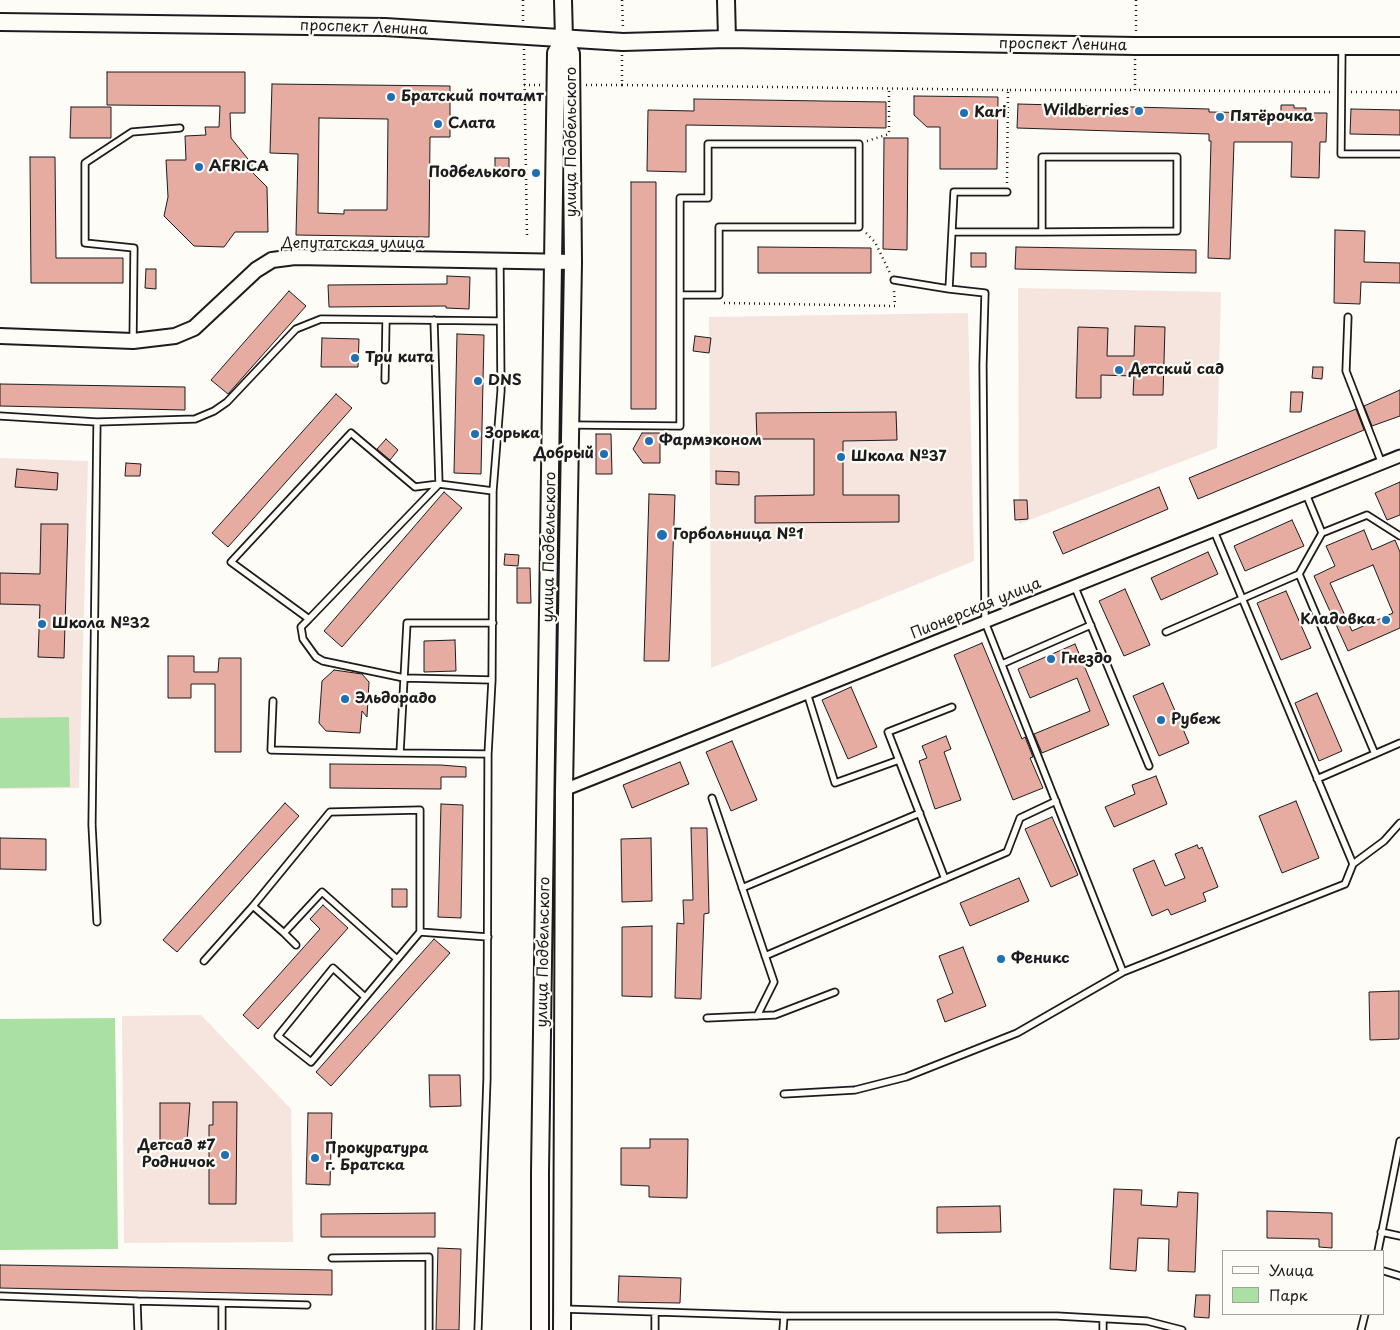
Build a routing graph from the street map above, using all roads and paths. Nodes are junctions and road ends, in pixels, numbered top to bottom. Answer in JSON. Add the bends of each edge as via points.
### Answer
{"nodes":[{"id":1,"x":563,"y":0,"type":"edge"},
{"id":2,"x":622,"y":0,"type":"edge"},
{"id":3,"x":726,"y":0,"type":"edge"},
{"id":4,"x":0,"y":22,"type":"edge"},
{"id":5,"x":564,"y":39,"type":"junction"},
{"id":6,"x":727,"y":39,"type":"junction"},
{"id":7,"x":623,"y":42,"type":"junction"},
{"id":8,"x":1342,"y":44,"type":"junction"},
{"id":9,"x":1400,"y":46,"type":"edge"},
{"id":10,"x":524,"y":56,"type":"dead end"},
{"id":11,"x":1135,"y":60,"type":"dead end"},
{"id":12,"x":524,"y":85,"type":"junction"},
{"id":13,"x":564,"y":85,"type":"junction"},
{"id":14,"x":622,"y":86,"type":"junction"},
{"id":15,"x":889,"y":88,"type":"junction"},
{"id":16,"x":1008,"y":90,"type":"junction"},
{"id":17,"x":1135,"y":90,"type":"junction"},
{"id":18,"x":1342,"y":92,"type":"junction"},
{"id":19,"x":1400,"y":92,"type":"edge"},
{"id":20,"x":180,"y":128,"type":"dead end"},
{"id":21,"x":859,"y":144,"type":"junction"},
{"id":22,"x":1400,"y":154,"type":"edge"},
{"id":23,"x":1007,"y":192,"type":"joint"},
{"id":24,"x":859,"y":227,"type":"junction"},
{"id":25,"x":953,"y":232,"type":"junction"},
{"id":26,"x":1042,"y":232,"type":"junction"},
{"id":27,"x":526,"y":236,"type":"dead end"},
{"id":28,"x":553,"y":262,"type":"junction"},
{"id":29,"x":572,"y":262,"type":"junction"},
{"id":30,"x":500,"y":263,"type":"junction"},
{"id":31,"x":894,"y":280,"type":"junction"},
{"id":32,"x":949,"y":289,"type":"junction"},
{"id":33,"x":680,"y":295,"type":"junction"},
{"id":34,"x":719,"y":295,"type":"junction"},
{"id":35,"x":1348,"y":318,"type":"dead end"},
{"id":36,"x":386,"y":320,"type":"junction"},
{"id":37,"x":434,"y":320,"type":"junction"},
{"id":38,"x":500,"y":321,"type":"junction"},
{"id":39,"x":0,"y":336,"type":"edge"},
{"id":40,"x":133,"y":341,"type":"junction"},
{"id":41,"x":384,"y":380,"type":"dead end"},
{"id":42,"x":0,"y":416,"type":"edge"},
{"id":43,"x":97,"y":422,"type":"junction"},
{"id":44,"x":570,"y":425,"type":"junction"},
{"id":45,"x":1400,"y":456,"type":"edge"},
{"id":46,"x":1382,"y":464,"type":"junction"},
{"id":47,"x":438,"y":484,"type":"junction"},
{"id":48,"x":493,"y":491,"type":"junction"},
{"id":49,"x":1306,"y":494,"type":"junction"},
{"id":50,"x":1214,"y":530,"type":"junction"},
{"id":51,"x":1322,"y":533,"type":"junction"},
{"id":52,"x":1400,"y":536,"type":"edge"},
{"id":53,"x":1299,"y":574,"type":"junction"},
{"id":54,"x":1074,"y":585,"type":"junction"},
{"id":55,"x":1242,"y":598,"type":"junction"},
{"id":56,"x":309,"y":619,"type":"junction"},
{"id":57,"x":985,"y":622,"type":"junction"},
{"id":58,"x":492,"y":623,"type":"junction"},
{"id":59,"x":1092,"y":626,"type":"junction"},
{"id":60,"x":1166,"y":632,"type":"dead end"},
{"id":61,"x":1002,"y":664,"type":"junction"},
{"id":62,"x":404,"y":678,"type":"junction"},
{"id":63,"x":492,"y":680,"type":"junction"},
{"id":64,"x":807,"y":693,"type":"junction"},
{"id":65,"x":273,"y":701,"type":"dead end"},
{"id":66,"x":952,"y":707,"type":"dead end"},
{"id":67,"x":1400,"y":744,"type":"edge"},
{"id":68,"x":400,"y":753,"type":"junction"},
{"id":69,"x":488,"y":754,"type":"junction"},
{"id":70,"x":1376,"y":754,"type":"junction"},
{"id":71,"x":899,"y":760,"type":"junction"},
{"id":72,"x":1149,"y":766,"type":"dead end"},
{"id":73,"x":1317,"y":779,"type":"junction"},
{"id":74,"x":564,"y":790,"type":"junction"},
{"id":75,"x":712,"y":798,"type":"dead end"},
{"id":76,"x":1056,"y":801,"type":"junction"},
{"id":77,"x":920,"y":813,"type":"junction"},
{"id":78,"x":1400,"y":823,"type":"edge"},
{"id":79,"x":1353,"y":864,"type":"junction"},
{"id":80,"x":945,"y":879,"type":"junction"},
{"id":81,"x":742,"y":888,"type":"junction"},
{"id":82,"x":253,"y":906,"type":"junction"},
{"id":83,"x":544,"y":916,"type":"junction"},
{"id":84,"x":563,"y":916,"type":"junction"},
{"id":85,"x":97,"y":922,"type":"dead end"},
{"id":86,"x":420,"y":932,"type":"junction"},
{"id":87,"x":284,"y":933,"type":"junction"},
{"id":88,"x":488,"y":937,"type":"junction"},
{"id":89,"x":296,"y":945,"type":"dead end"},
{"id":90,"x":765,"y":956,"type":"junction"},
{"id":91,"x":397,"y":960,"type":"junction"},
{"id":92,"x":204,"y":961,"type":"dead end"},
{"id":93,"x":1123,"y":972,"type":"junction"},
{"id":94,"x":835,"y":992,"type":"dead end"},
{"id":95,"x":365,"y":997,"type":"dead end"},
{"id":96,"x":758,"y":1016,"type":"junction"},
{"id":97,"x":707,"y":1018,"type":"dead end"},
{"id":98,"x":784,"y":1094,"type":"dead end"},
{"id":99,"x":1400,"y":1141,"type":"edge"},
{"id":100,"x":1381,"y":1232,"type":"junction"},
{"id":101,"x":1400,"y":1236,"type":"edge"},
{"id":102,"x":1378,"y":1250,"type":"edge"},
{"id":103,"x":332,"y":1258,"type":"dead end"},
{"id":104,"x":1385,"y":1271,"type":"edge"},
{"id":105,"x":1400,"y":1276,"type":"edge"},
{"id":106,"x":0,"y":1296,"type":"edge"},
{"id":107,"x":137,"y":1301,"type":"junction"},
{"id":108,"x":222,"y":1303,"type":"junction"},
{"id":109,"x":307,"y":1305,"type":"dead end"},
{"id":110,"x":562,"y":1309,"type":"junction"},
{"id":111,"x":655,"y":1312,"type":"junction"},
{"id":112,"x":1365,"y":1315,"type":"edge"},
{"id":113,"x":784,"y":1316,"type":"junction"},
{"id":114,"x":1103,"y":1320,"type":"junction"},
{"id":115,"x":138,"y":1330,"type":"edge"},
{"id":116,"x":222,"y":1330,"type":"edge"},
{"id":117,"x":429,"y":1330,"type":"edge"},
{"id":118,"x":478,"y":1330,"type":"edge"},
{"id":119,"x":540,"y":1330,"type":"edge"},
{"id":120,"x":562,"y":1330,"type":"edge"},
{"id":121,"x":655,"y":1330,"type":"edge"},
{"id":122,"x":783,"y":1330,"type":"edge"},
{"id":123,"x":1103,"y":1330,"type":"edge"},
{"id":124,"x":1182,"y":1330,"type":"edge"},
{"id":125,"x":1361,"y":1330,"type":"edge"}],
"edges":[{"from":1,"to":5,"type":"main road"},
{"from":2,"to":7,"type":"path"},
{"from":3,"to":6,"type":"main road"},
{"from":4,"to":5,"type":"main road","name":"проспект Ленина","via":[[385,27]]},
{"from":5,"to":7,"type":"main road","name":"проспект Ленина"},
{"from":5,"to":13,"type":"main road","name":"улица Подбельского","via":[[556,53]]},
{"from":6,"to":7,"type":"main road","name":"проспект Ленина"},
{"from":6,"to":8,"type":"main road","name":"проспект Ленина","via":[[1135,46]]},
{"from":7,"to":14,"type":"path"},
{"from":8,"to":9,"type":"main road","name":"проспект Ленина"},
{"from":8,"to":18,"type":"lane"},
{"from":10,"to":12,"type":"path"},
{"from":11,"to":17,"type":"path"},
{"from":12,"to":13,"type":"path"},
{"from":12,"to":27,"type":"path"},
{"from":13,"to":14,"type":"path"},
{"from":13,"to":28,"type":"main road","name":"улица Подбельского"},
{"from":13,"to":29,"type":"main road","name":"улица Подбельского"},
{"from":14,"to":15,"type":"path"},
{"from":15,"to":16,"type":"path"},
{"from":15,"to":21,"type":"path","via":[[888,134]]},
{"from":16,"to":17,"type":"path"},
{"from":16,"to":23,"type":"path"},
{"from":17,"to":18,"type":"path"},
{"from":18,"to":19,"type":"path"},
{"from":18,"to":22,"type":"lane","via":[[1341,154]]},
{"from":20,"to":40,"type":"lane","via":[[132,132],[85,163],[85,243],[134,248]]},
{"from":21,"to":24,"type":"lane"},
{"from":21,"to":33,"type":"lane","via":[[708,144],[708,198],[680,198]]},
{"from":23,"to":25,"type":"lane","via":[[954,192]]},
{"from":24,"to":31,"type":"path","via":[[875,242]]},
{"from":24,"to":34,"type":"lane","via":[[719,227]]},
{"from":25,"to":26,"type":"lane"},
{"from":25,"to":32,"type":"lane"},
{"from":26,"to":26,"type":"lane","via":[[1177,232],[1177,157],[1042,157]]},
{"from":28,"to":29,"type":"street","name":"Депутатская улица"},
{"from":28,"to":30,"type":"street","name":"Депутатская улица"},
{"from":28,"to":83,"type":"main road","name":"улица Подбельского"},
{"from":29,"to":44,"type":"main road","name":"улица Подбельского"},
{"from":30,"to":38,"type":"lane"},
{"from":30,"to":40,"type":"street","name":"Депутатская улица","via":[[295,257],[272,260],[256,270],[194,328],[176,336]]},
{"from":31,"to":32,"type":"lane"},
{"from":31,"to":34,"type":"path","via":[[895,306],[723,302]]},
{"from":32,"to":57,"type":"lane","via":[[985,293],[982,364]]},
{"from":33,"to":34,"type":"lane"},
{"from":33,"to":44,"type":"lane","via":[[680,426]]},
{"from":35,"to":46,"type":"lane","via":[[1346,371]]},
{"from":36,"to":37,"type":"lane"},
{"from":36,"to":41,"type":"lane"},
{"from":36,"to":43,"type":"lane","via":[[321,319],[296,329],[227,402],[195,419]]},
{"from":37,"to":38,"type":"lane"},
{"from":37,"to":47,"type":"lane"},
{"from":38,"to":48,"type":"lane","via":[[500,391]]},
{"from":39,"to":40,"type":"street","name":"Депутатская улица"},
{"from":42,"to":43,"type":"lane"},
{"from":43,"to":85,"type":"lane","via":[[92,825]]},
{"from":44,"to":74,"type":"main road","name":"улица Подбельского"},
{"from":45,"to":46,"type":"street","name":"Пионерская улица"},
{"from":46,"to":49,"type":"street","name":"Пионерская улица"},
{"from":47,"to":48,"type":"lane"},
{"from":47,"to":56,"type":"lane"},
{"from":47,"to":56,"type":"lane","via":[[415,487],[351,433],[231,562]]},
{"from":48,"to":58,"type":"lane"},
{"from":49,"to":50,"type":"street","name":"Пионерская улица"},
{"from":49,"to":51,"type":"lane"},
{"from":50,"to":54,"type":"street","name":"Пионерская улица"},
{"from":50,"to":55,"type":"lane"},
{"from":51,"to":52,"type":"lane","via":[[1367,516]]},
{"from":51,"to":53,"type":"lane"},
{"from":53,"to":55,"type":"lane"},
{"from":53,"to":70,"type":"lane"},
{"from":54,"to":57,"type":"street","name":"Пионерская улица"},
{"from":54,"to":59,"type":"lane"},
{"from":55,"to":60,"type":"lane"},
{"from":55,"to":73,"type":"lane"},
{"from":56,"to":62,"type":"lane","via":[[301,627],[303,639],[316,657]]},
{"from":57,"to":61,"type":"lane"},
{"from":57,"to":64,"type":"street","name":"Пионерская улица"},
{"from":58,"to":62,"type":"lane","via":[[407,623]]},
{"from":58,"to":63,"type":"lane"},
{"from":59,"to":61,"type":"lane"},
{"from":59,"to":72,"type":"lane"},
{"from":61,"to":76,"type":"lane"},
{"from":62,"to":63,"type":"lane"},
{"from":62,"to":68,"type":"lane"},
{"from":63,"to":69,"type":"lane"},
{"from":64,"to":71,"type":"lane","via":[[835,783]]},
{"from":64,"to":74,"type":"street","name":"Пионерская улица"},
{"from":65,"to":68,"type":"lane","via":[[271,750]]},
{"from":66,"to":71,"type":"lane","via":[[888,732]]},
{"from":67,"to":70,"type":"lane"},
{"from":68,"to":69,"type":"lane"},
{"from":69,"to":88,"type":"lane"},
{"from":70,"to":73,"type":"lane"},
{"from":71,"to":77,"type":"lane"},
{"from":73,"to":79,"type":"lane"},
{"from":74,"to":84,"type":"main road","name":"улица Подбельского"},
{"from":75,"to":81,"type":"lane"},
{"from":76,"to":80,"type":"lane","via":[[1020,818],[1007,852]]},
{"from":76,"to":93,"type":"lane"},
{"from":77,"to":80,"type":"lane"},
{"from":77,"to":81,"type":"lane"},
{"from":78,"to":79,"type":"lane","via":[[1384,841]]},
{"from":79,"to":93,"type":"lane","via":[[1345,884]]},
{"from":80,"to":90,"type":"lane"},
{"from":81,"to":90,"type":"lane"},
{"from":82,"to":86,"type":"lane","via":[[330,812],[420,810]]},
{"from":82,"to":87,"type":"lane"},
{"from":82,"to":92,"type":"lane"},
{"from":83,"to":84,"type":"main road"},
{"from":83,"to":119,"type":"main road","name":"улица Подбельского"},
{"from":84,"to":110,"type":"main road","name":"улица Подбельского"},
{"from":86,"to":88,"type":"lane"},
{"from":86,"to":91,"type":"lane"},
{"from":87,"to":89,"type":"lane"},
{"from":87,"to":91,"type":"lane","via":[[322,892]]},
{"from":88,"to":118,"type":"lane","via":[[486,1135]]},
{"from":90,"to":96,"type":"lane","via":[[774,982]]},
{"from":91,"to":95,"type":"lane","via":[[311,1062],[278,1036],[334,968]]},
{"from":93,"to":98,"type":"lane","via":[[1017,1033],[906,1077],[855,1090]]},
{"from":94,"to":96,"type":"lane","via":[[775,1015]]},
{"from":96,"to":97,"type":"lane"},
{"from":99,"to":100,"type":"lane"},
{"from":100,"to":101,"type":"lane"},
{"from":100,"to":102,"type":"lane"},
{"from":103,"to":117,"type":"lane","via":[[429,1257]]},
{"from":104,"to":105,"type":"lane"},
{"from":106,"to":107,"type":"lane"},
{"from":107,"to":108,"type":"lane"},
{"from":107,"to":115,"type":"lane"},
{"from":108,"to":109,"type":"lane"},
{"from":108,"to":116,"type":"lane"},
{"from":110,"to":111,"type":"lane"},
{"from":110,"to":120,"type":"main road","name":"улица Подбельского"},
{"from":111,"to":113,"type":"lane"},
{"from":111,"to":121,"type":"lane"},
{"from":112,"to":125,"type":"lane"},
{"from":113,"to":114,"type":"lane","via":[[1057,1316]]},
{"from":113,"to":122,"type":"lane"},
{"from":114,"to":123,"type":"lane"},
{"from":114,"to":124,"type":"lane","via":[[1147,1321]]}]}
